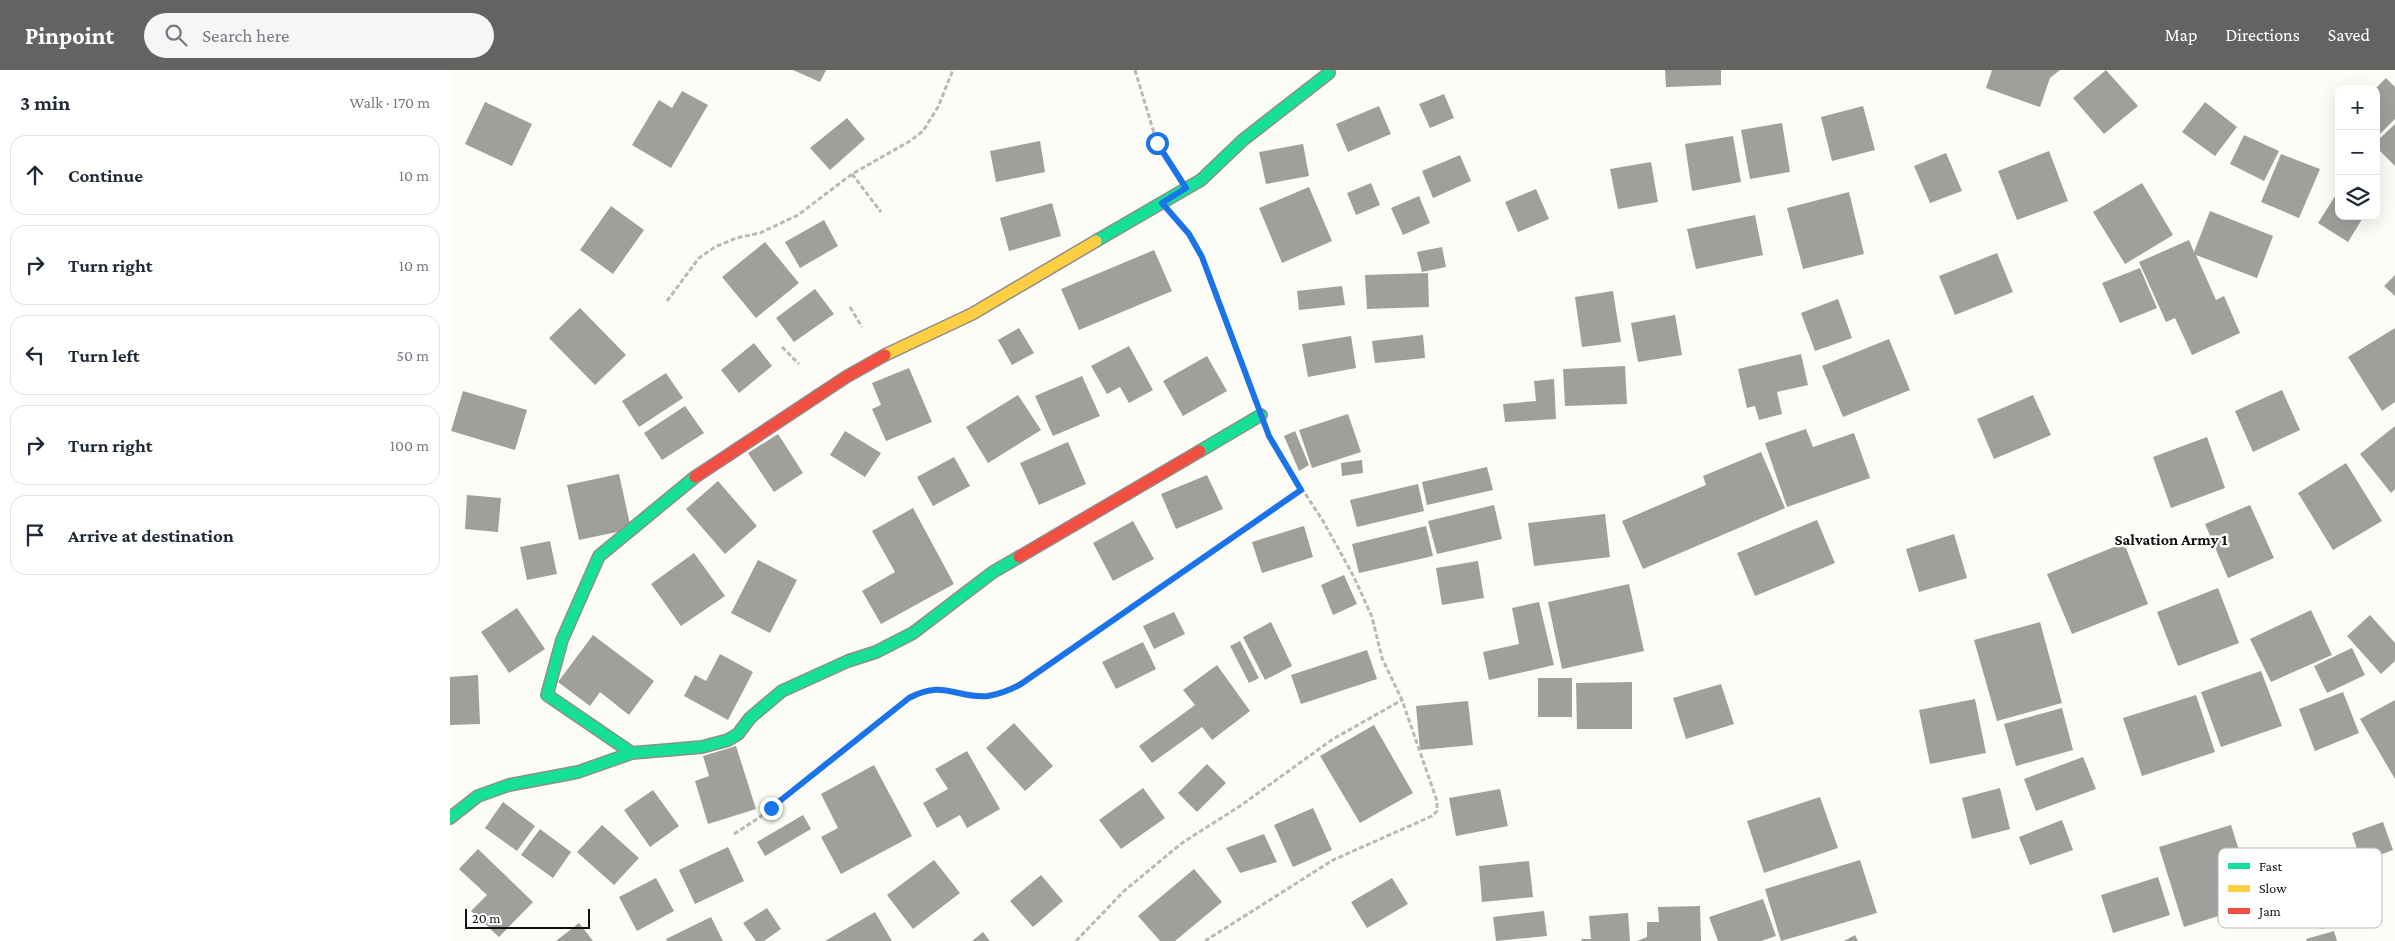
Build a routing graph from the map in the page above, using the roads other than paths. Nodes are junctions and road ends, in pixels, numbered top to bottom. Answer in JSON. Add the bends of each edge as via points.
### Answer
{"nodes":[{"id":1,"x":1329,"y":73,"type":"dead end"},
{"id":2,"x":1261,"y":415,"type":"road end"},
{"id":3,"x":632,"y":752,"type":"junction"},
{"id":4,"x":450,"y":818,"type":"edge"}],
"edges":[{"from":1,"to":3,"type":"street","via":[[1243,140],[1201,180],[972,314],[903,345],[846,377],[705,468],[599,556],[562,640],[547,695]]},
{"from":2,"to":3,"type":"street","via":[[993,572],[913,633],[782,691],[733,737],[702,747]]},
{"from":3,"to":4,"type":"street","via":[[578,772],[510,785],[478,796]]}]}
